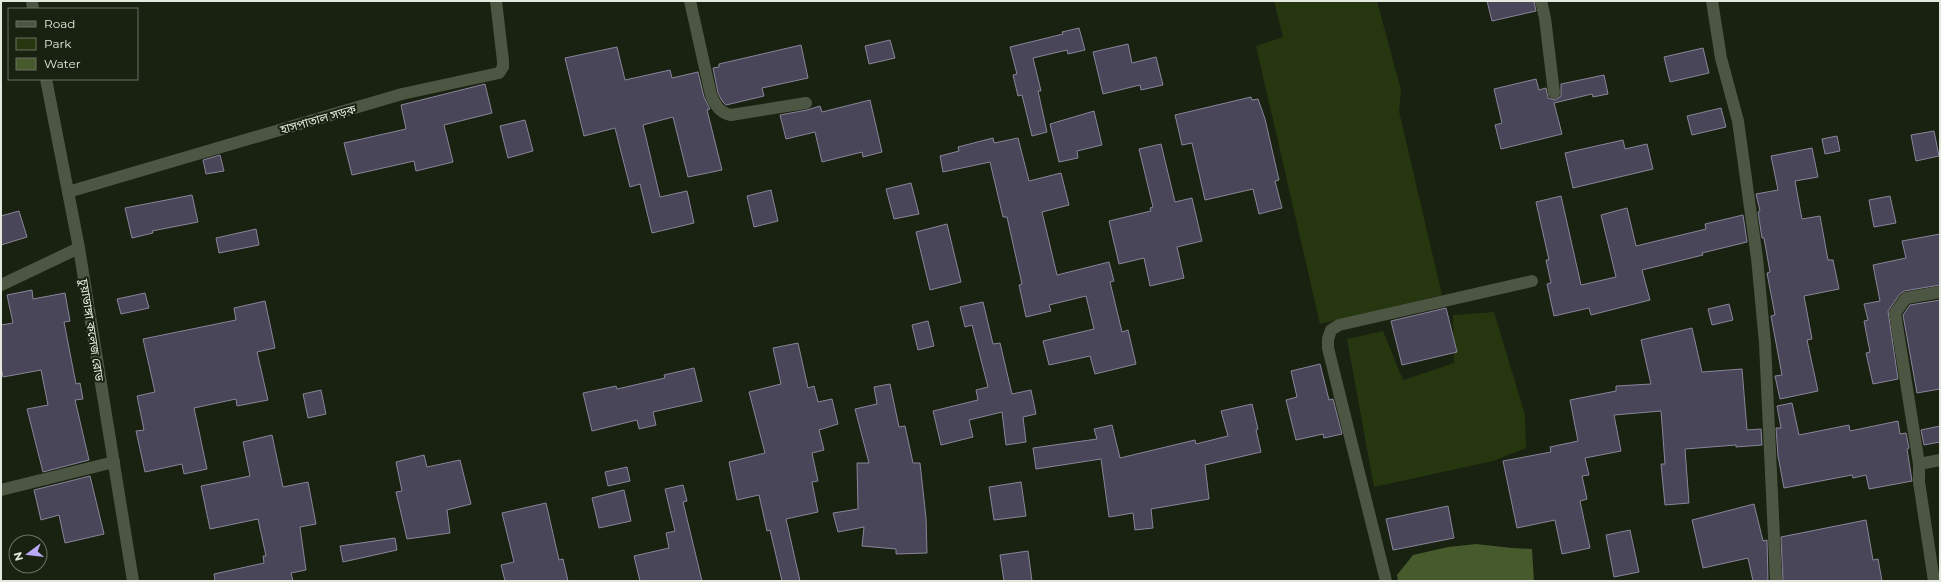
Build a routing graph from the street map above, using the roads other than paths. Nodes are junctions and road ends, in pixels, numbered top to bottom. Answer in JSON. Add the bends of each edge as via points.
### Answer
{"nodes":[{"id":1,"x":496,"y":1,"type":"edge"},
{"id":2,"x":690,"y":1,"type":"edge"},
{"id":3,"x":1541,"y":1,"type":"edge"},
{"id":4,"x":1712,"y":1,"type":"edge"},
{"id":5,"x":46,"y":80,"type":"edge"},
{"id":6,"x":1554,"y":93,"type":"dead end"},
{"id":7,"x":806,"y":103,"type":"dead end"},
{"id":8,"x":68,"y":192,"type":"junction"},
{"id":9,"x":79,"y":248,"type":"junction"},
{"id":10,"x":1532,"y":281,"type":"dead end"},
{"id":11,"x":1,"y":285,"type":"edge"},
{"id":12,"x":1940,"y":292,"type":"edge"},
{"id":13,"x":1940,"y":460,"type":"edge"},
{"id":14,"x":114,"y":462,"type":"junction"},
{"id":15,"x":1919,"y":464,"type":"junction"},
{"id":16,"x":1,"y":490,"type":"edge"},
{"id":17,"x":134,"y":581,"type":"edge"},
{"id":18,"x":1386,"y":581,"type":"edge"},
{"id":19,"x":1776,"y":581,"type":"edge"},
{"id":20,"x":1934,"y":581,"type":"edge"}],
"edges":[{"from":1,"to":8,"type":"street","name":"হাসপাতাল সড়ক","via":[[503,61],[499,73],[402,94]]},
{"from":2,"to":7,"type":"street","via":[[711,95],[720,111],[731,115]]},
{"from":3,"to":6,"type":"street"},
{"from":4,"to":19,"type":"street","via":[[1721,58],[1738,121],[1757,258],[1765,343]]},
{"from":5,"to":8,"type":"street","name":"চুয়াডাঙ্গা কলেজ রোড"},
{"from":8,"to":9,"type":"street","name":"চুয়াডাঙ্গা কলেজ রোড"},
{"from":9,"to":11,"type":"street"},
{"from":9,"to":14,"type":"street","name":"চুয়াডাঙ্গা কলেজ রোড"},
{"from":10,"to":18,"type":"street","via":[[1339,325],[1331,330],[1328,348]]},
{"from":12,"to":15,"type":"street","via":[[1906,298],[1895,313]]},
{"from":13,"to":15,"type":"street"},
{"from":14,"to":16,"type":"street"},
{"from":14,"to":17,"type":"street","name":"চুয়াডাঙ্গা কলেজ রোড"},
{"from":15,"to":20,"type":"street","via":[[1919,482]]}]}
